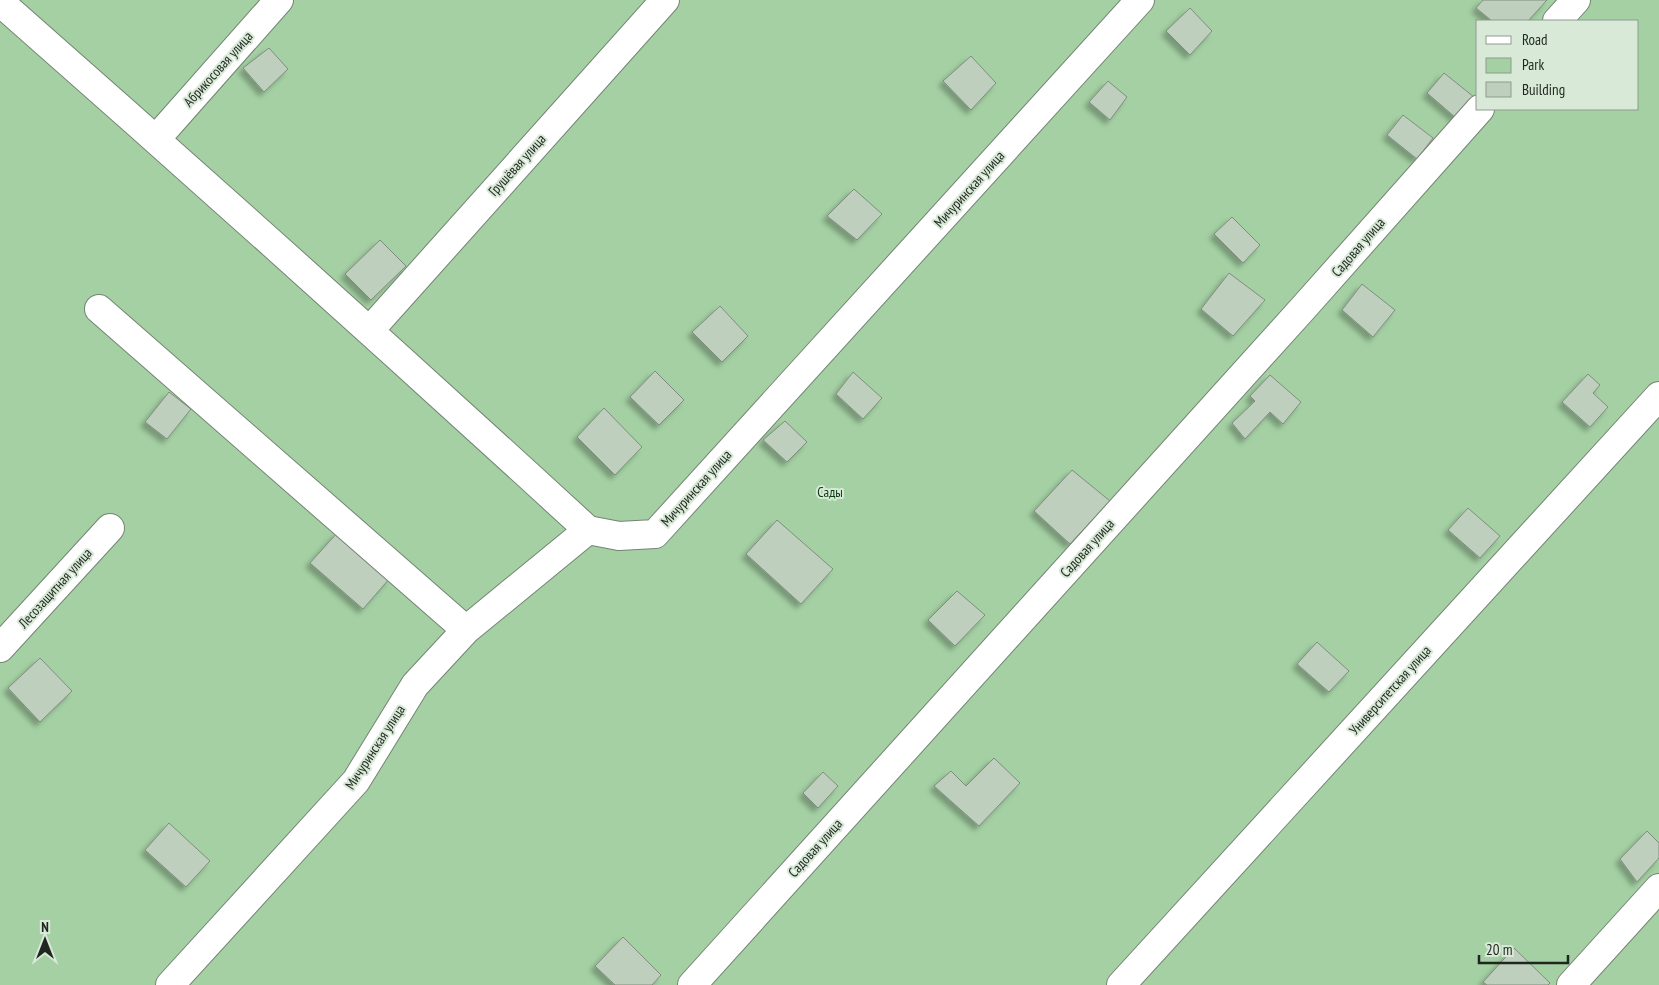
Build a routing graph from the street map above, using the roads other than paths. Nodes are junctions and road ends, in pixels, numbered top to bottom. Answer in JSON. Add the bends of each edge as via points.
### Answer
{"nodes":[{"id":1,"x":279,"y":0,"type":"edge"},
{"id":2,"x":665,"y":0,"type":"edge"},
{"id":3,"x":1140,"y":0,"type":"edge"},
{"id":4,"x":1576,"y":0,"type":"edge"},
{"id":5,"x":0,"y":2,"type":"edge"},
{"id":6,"x":1558,"y":20,"type":"edge"},
{"id":7,"x":1479,"y":110,"type":"edge"},
{"id":8,"x":156,"y":139,"type":"junction"},
{"id":9,"x":99,"y":309,"type":"dead end"},
{"id":10,"x":370,"y":330,"type":"junction"},
{"id":11,"x":1659,"y":396,"type":"edge"},
{"id":12,"x":110,"y":528,"type":"dead end"},
{"id":13,"x":588,"y":530,"type":"junction"},
{"id":14,"x":466,"y":630,"type":"junction"},
{"id":15,"x":0,"y":648,"type":"edge"},
{"id":16,"x":1659,"y":888,"type":"edge"},
{"id":17,"x":170,"y":985,"type":"edge"},
{"id":18,"x":692,"y":985,"type":"edge"},
{"id":19,"x":1122,"y":985,"type":"edge"},
{"id":20,"x":1571,"y":985,"type":"edge"}],
"edges":[{"from":1,"to":8,"type":"street","name":"Абрикосовая улица"},
{"from":2,"to":10,"type":"street","name":"Грушёвая улица"},
{"from":3,"to":13,"type":"street","name":"Мичуринская улица","via":[[655,534],[619,536]]},
{"from":4,"to":6,"type":"street"},
{"from":5,"to":8,"type":"street"},
{"from":7,"to":18,"type":"street","name":"Садовая улица"},
{"from":8,"to":10,"type":"street"},
{"from":9,"to":14,"type":"street"},
{"from":10,"to":13,"type":"street"},
{"from":11,"to":19,"type":"street","name":"Университетская улица"},
{"from":12,"to":15,"type":"street","name":"Лесозащитная улица"},
{"from":13,"to":14,"type":"street","name":"Мичуринская улица"},
{"from":14,"to":17,"type":"street","name":"Мичуринская улица","via":[[415,684],[356,781]]},
{"from":16,"to":20,"type":"street"}]}
